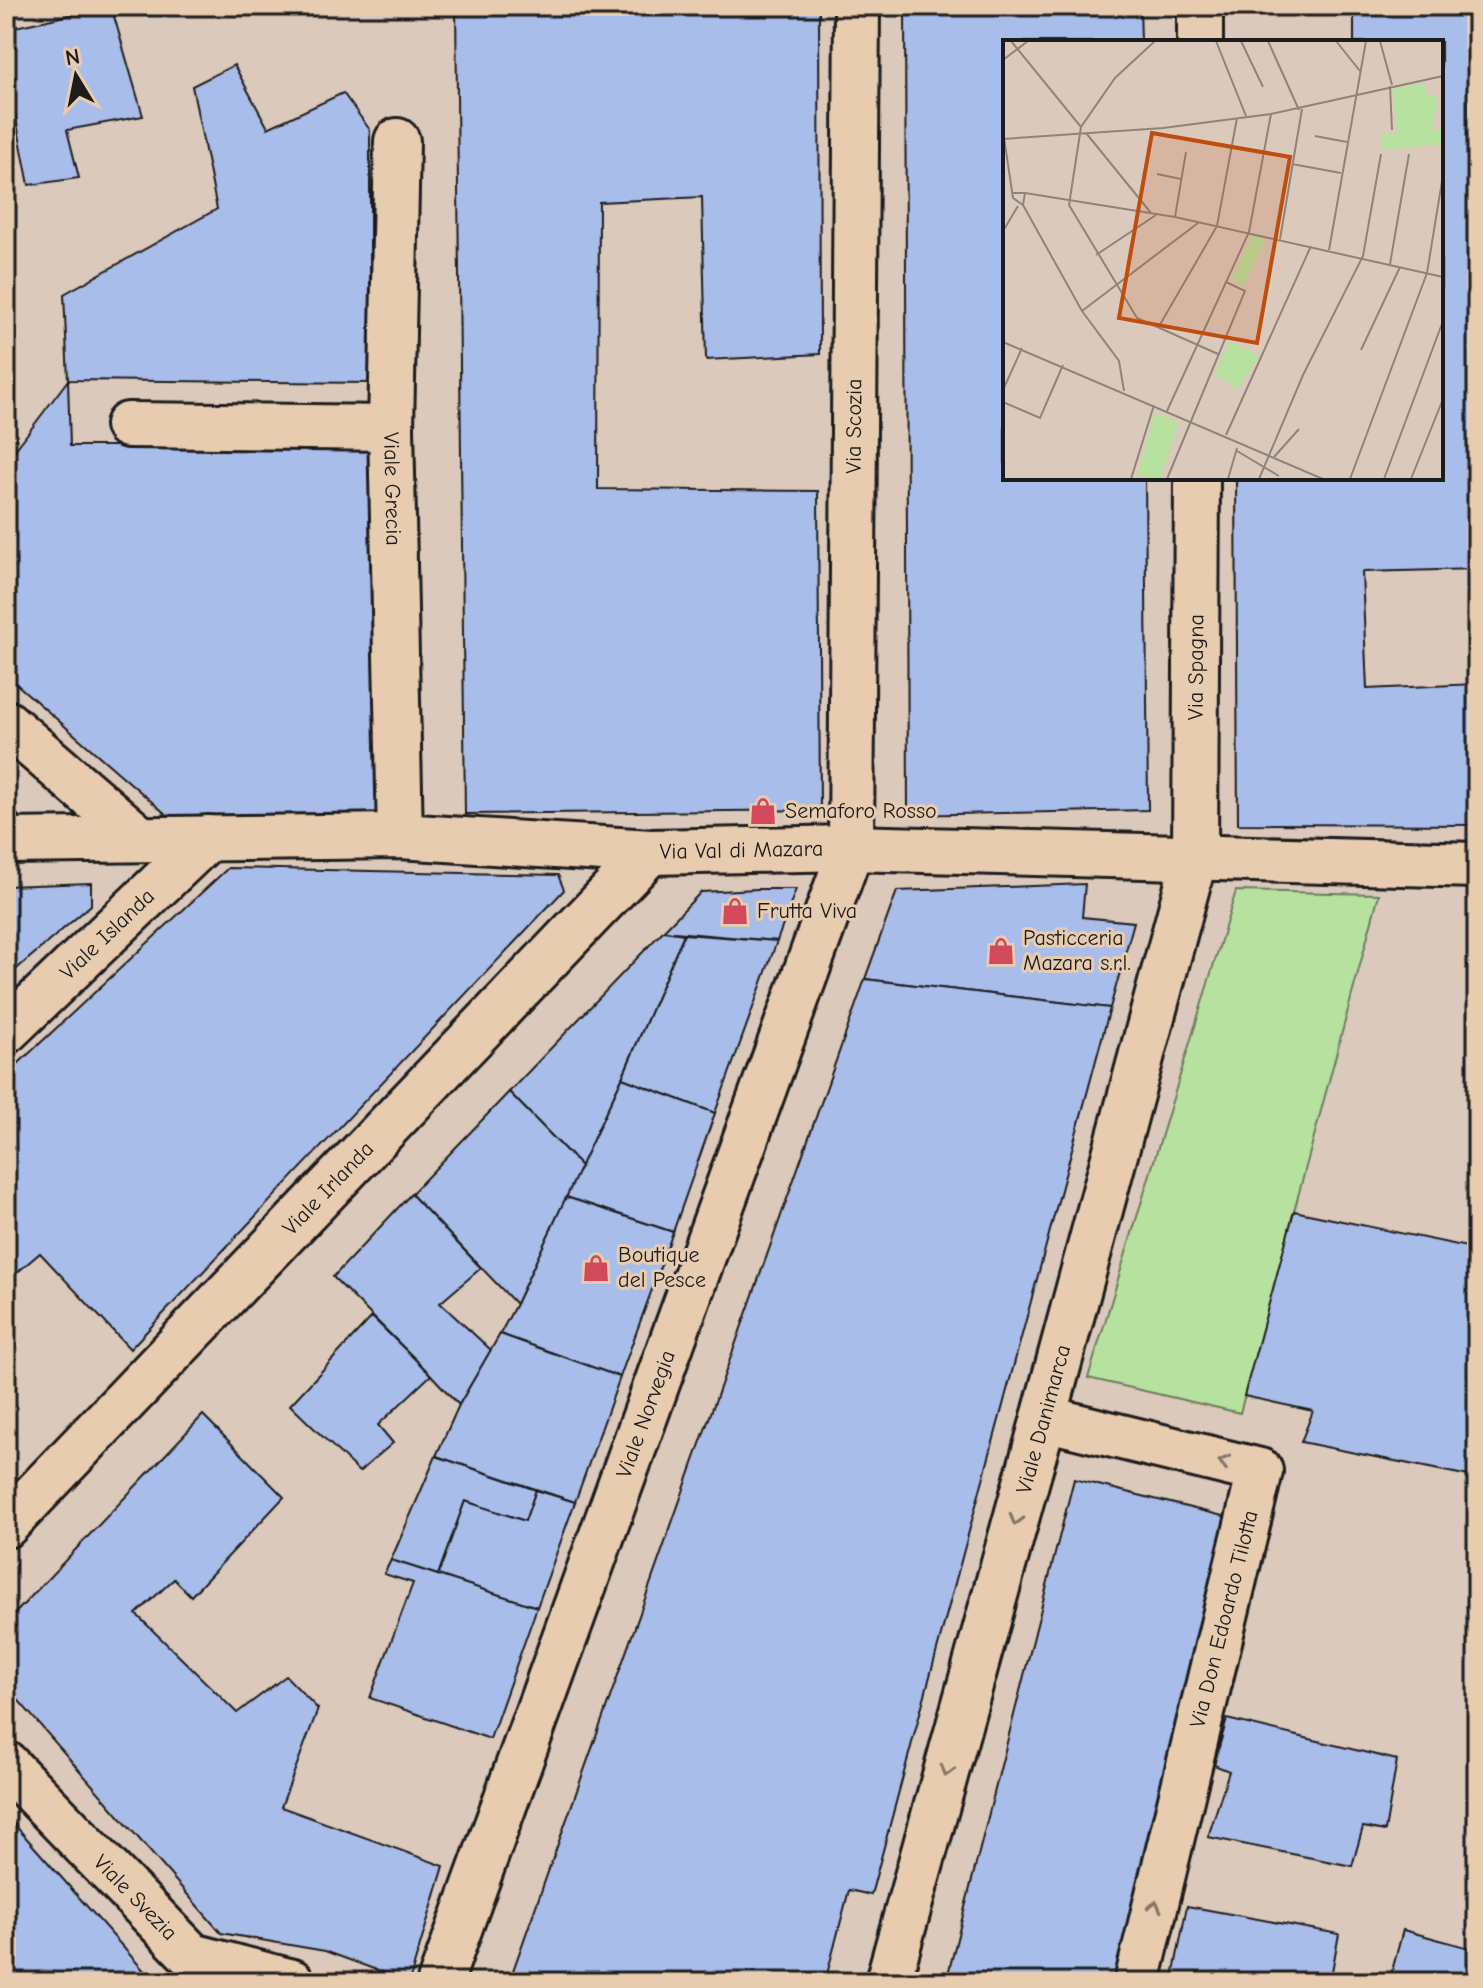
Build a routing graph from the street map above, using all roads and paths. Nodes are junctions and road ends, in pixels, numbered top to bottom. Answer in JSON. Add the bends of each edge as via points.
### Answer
{"nodes":[{"id":1,"x":857,"y":6,"type":"edge"},
{"id":2,"x":1200,"y":6,"type":"edge"},
{"id":3,"x":1200,"y":40,"type":"edge"},
{"id":4,"x":397,"y":141,"type":"dead end"},
{"id":5,"x":128,"y":425,"type":"dead end"},
{"id":6,"x":391,"y":428,"type":"junction"},
{"id":7,"x":1197,"y":480,"type":"edge"},
{"id":8,"x":6,"y":723,"type":"edge"},
{"id":9,"x":400,"y":836,"type":"junction"},
{"id":10,"x":139,"y":838,"type":"junction"},
{"id":11,"x":208,"y":838,"type":"junction"},
{"id":12,"x":6,"y":841,"type":"edge"},
{"id":13,"x":851,"y":848,"type":"junction"},
{"id":14,"x":650,"y":852,"type":"junction"},
{"id":15,"x":1195,"y":857,"type":"junction"},
{"id":16,"x":1477,"y":865,"type":"edge"},
{"id":17,"x":6,"y":1031,"type":"edge"},
{"id":18,"x":1044,"y":1418,"type":"junction"},
{"id":19,"x":6,"y":1525,"type":"edge"},
{"id":20,"x":6,"y":1764,"type":"edge"},
{"id":21,"x":292,"y":1982,"type":"edge"},
{"id":22,"x":440,"y":1982,"type":"edge"},
{"id":23,"x":888,"y":1982,"type":"edge"},
{"id":24,"x":1137,"y":1982,"type":"edge"}],
"edges":[{"from":1,"to":13,"type":"street","name":"Via Scozia"},
{"from":2,"to":3,"type":"street"},
{"from":4,"to":6,"type":"street","name":"Viale Grecia"},
{"from":5,"to":6,"type":"street"},
{"from":6,"to":9,"type":"street","name":"Viale Grecia"},
{"from":7,"to":15,"type":"street","name":"Via Spagna"},
{"from":8,"to":10,"type":"street"},
{"from":9,"to":11,"type":"street","name":"Via Val di Mazara"},
{"from":9,"to":14,"type":"street","name":"Via Val di Mazara"},
{"from":10,"to":11,"type":"street","name":"Via Val di Mazara"},
{"from":10,"to":12,"type":"street","name":"Via Val di Mazara"},
{"from":11,"to":17,"type":"street","name":"Viale Islanda"},
{"from":13,"to":14,"type":"street","name":"Via Val di Mazara"},
{"from":13,"to":15,"type":"street","name":"Via Val di Mazara"},
{"from":13,"to":22,"type":"street","name":"Viale Norvegia"},
{"from":14,"to":19,"type":"street","name":"Viale Irlanda"},
{"from":15,"to":16,"type":"street","name":"Via Val di Mazara"},
{"from":15,"to":18,"type":"street","name":"Viale Danimarca"},
{"from":18,"to":23,"type":"street","name":"Viale Danimarca","one_way":true},
{"from":24,"to":18,"type":"street","name":"Via Don Edoardo Tilotta","one_way":true,"via":[[1260,1471]]},
{"from":20,"to":21,"type":"street","name":"Viale Svezia","via":[[192,1956]]}]}
